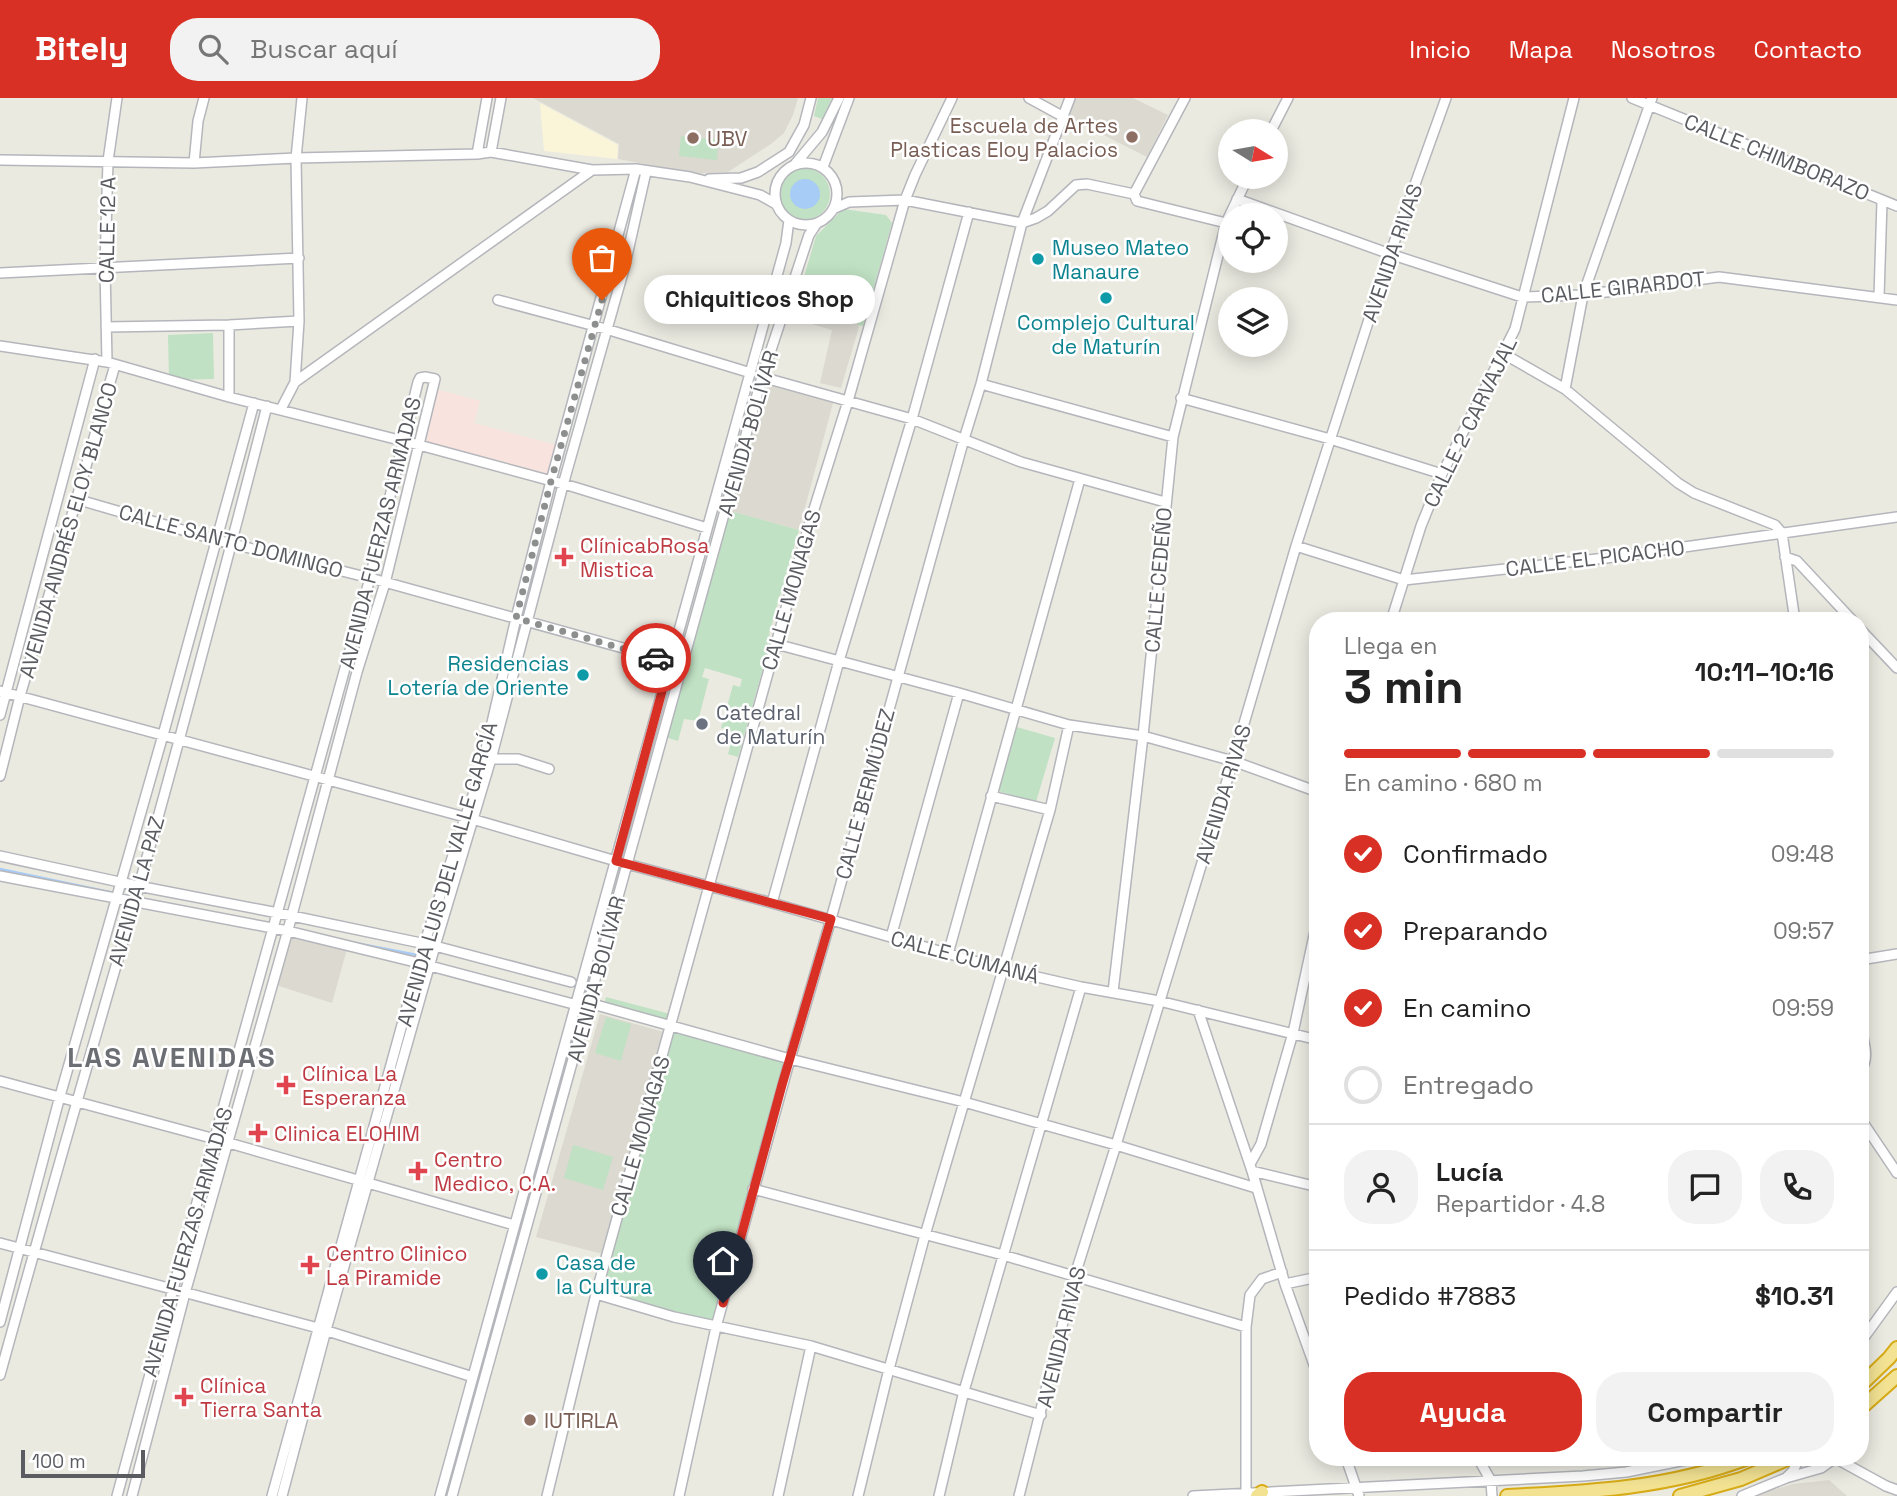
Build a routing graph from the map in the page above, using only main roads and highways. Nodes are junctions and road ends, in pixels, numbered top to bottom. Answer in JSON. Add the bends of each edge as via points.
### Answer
{"nodes":[{"id":1,"x":1897,"y":1348,"type":"edge"},
{"id":2,"x":1897,"y":1376,"type":"edge"},
{"id":3,"x":1869,"y":1377,"type":"edge"},
{"id":4,"x":1869,"y":1401,"type":"edge"},
{"id":5,"x":1721,"y":1466,"type":"edge"},
{"id":6,"x":1771,"y":1466,"type":"edge"},
{"id":7,"x":1507,"y":1496,"type":"edge"},
{"id":8,"x":1680,"y":1496,"type":"edge"}],
"edges":[{"from":1,"to":3,"type":"highway"},
{"from":2,"to":4,"type":"highway"},
{"from":5,"to":7,"type":"highway","via":[[1621,1489]]},
{"from":6,"to":8,"type":"highway"}]}
